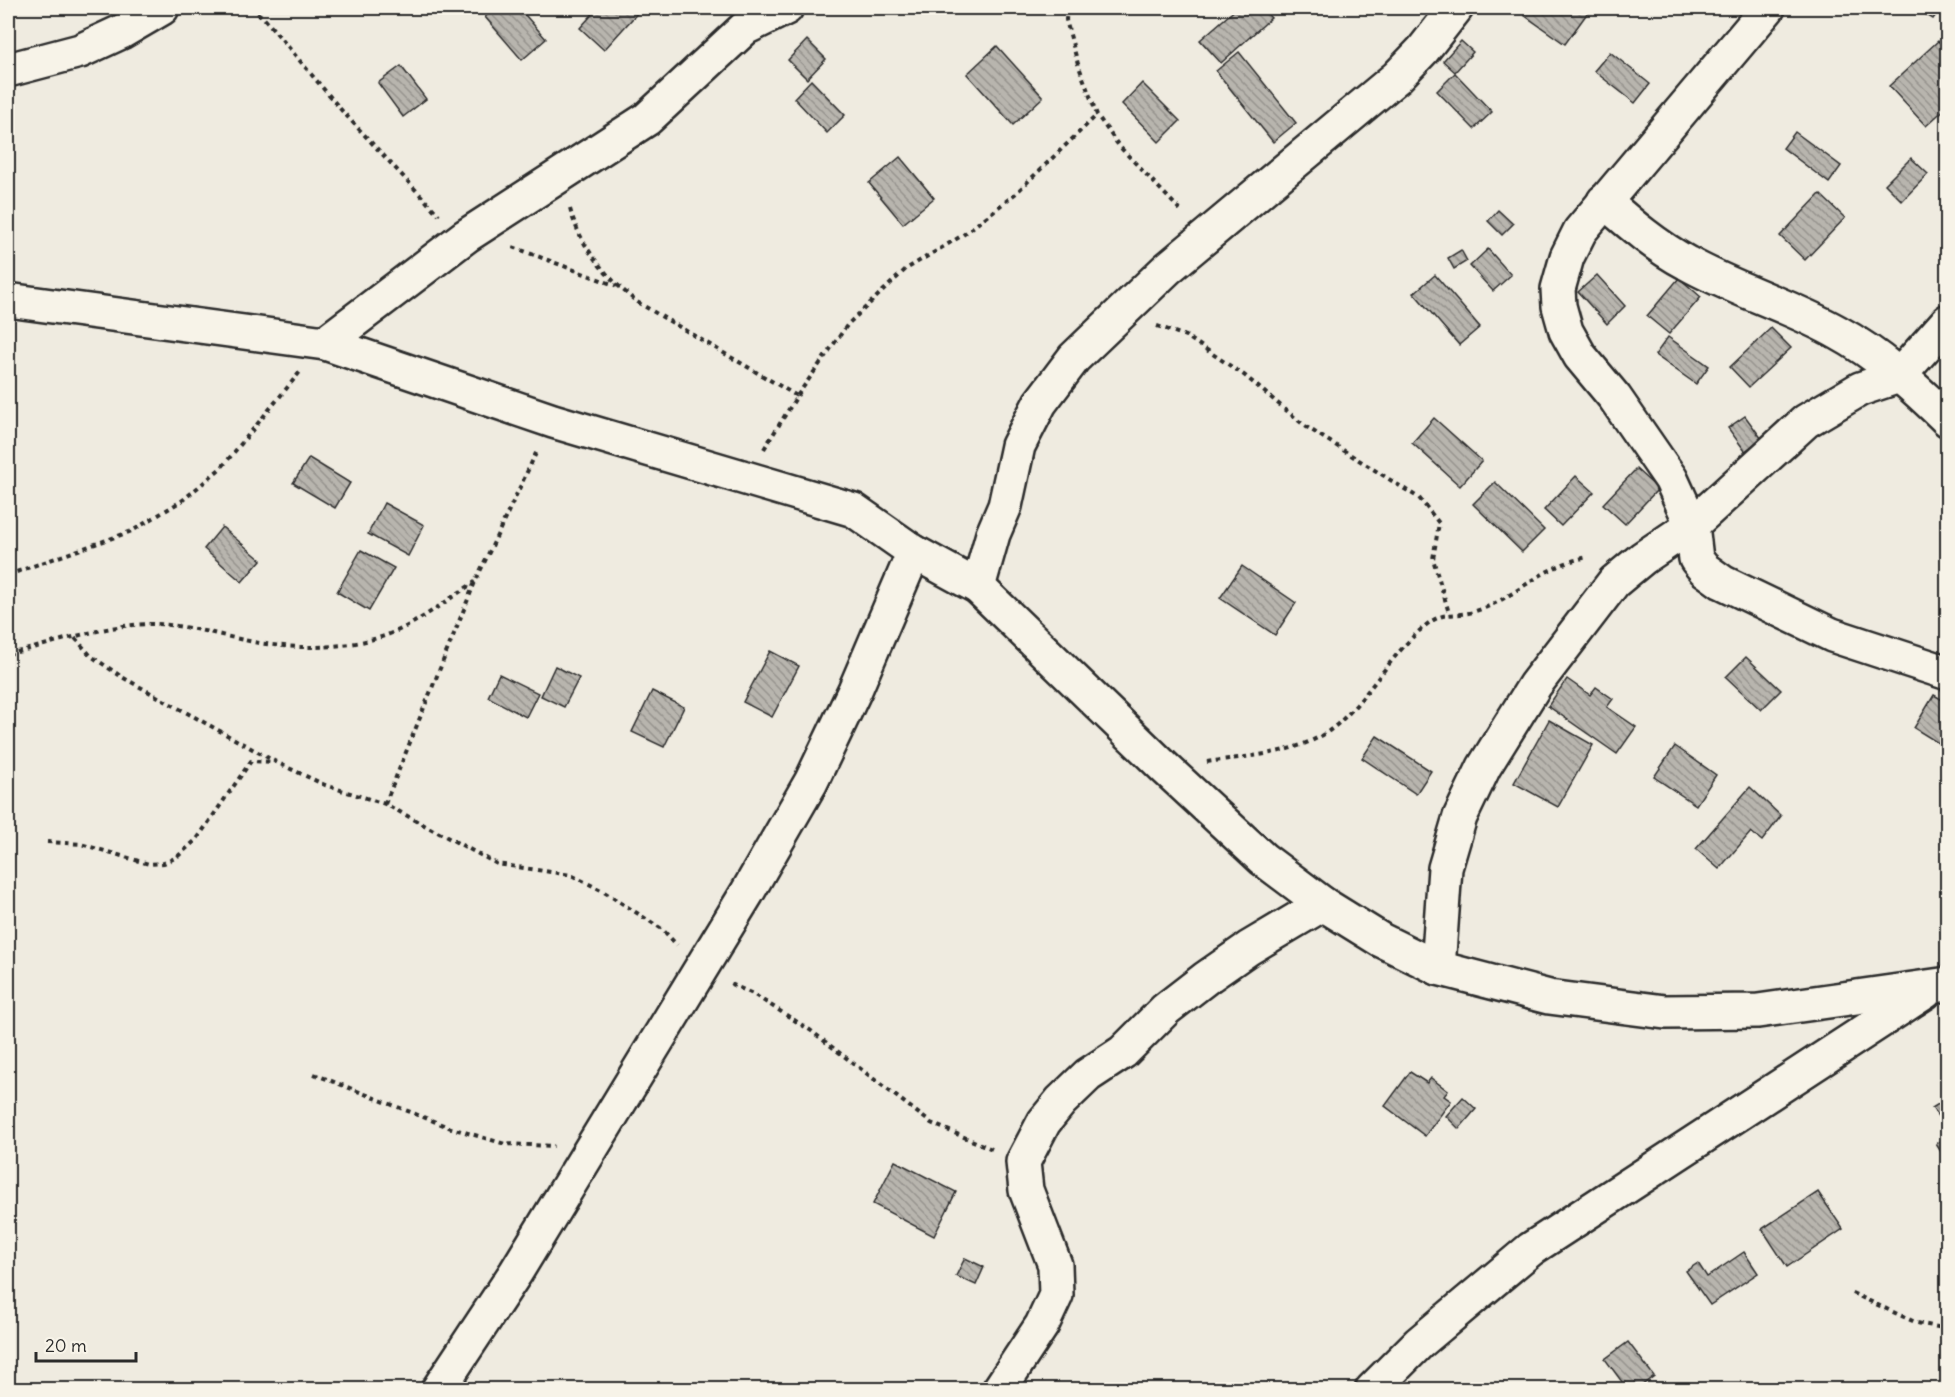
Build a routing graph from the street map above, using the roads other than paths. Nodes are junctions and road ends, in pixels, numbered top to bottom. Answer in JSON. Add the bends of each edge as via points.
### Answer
{"nodes":[{"id":1,"x":162,"y":8,"type":"edge"},
{"id":2,"x":786,"y":8,"type":"edge"},
{"id":3,"x":1456,"y":8,"type":"edge"},
{"id":4,"x":1768,"y":8,"type":"edge"},
{"id":5,"x":740,"y":18,"type":"edge"},
{"id":6,"x":8,"y":70,"type":"edge"},
{"id":7,"x":1604,"y":201,"type":"junction"},
{"id":8,"x":8,"y":300,"type":"edge"},
{"id":9,"x":1947,"y":321,"type":"edge"},
{"id":10,"x":325,"y":343,"type":"junction"},
{"id":11,"x":1899,"y":376,"type":"junction"},
{"id":12,"x":1947,"y":420,"type":"edge"},
{"id":13,"x":1692,"y":525,"type":"junction"},
{"id":14,"x":914,"y":552,"type":"junction"},
{"id":15,"x":1643,"y":558,"type":"junction"},
{"id":16,"x":1696,"y":559,"type":"junction"},
{"id":17,"x":978,"y":587,"type":"junction"},
{"id":18,"x":1947,"y":673,"type":"edge"},
{"id":19,"x":1323,"y":904,"type":"junction"},
{"id":20,"x":1438,"y":968,"type":"junction"},
{"id":21,"x":1941,"y":985,"type":"edge"},
{"id":22,"x":438,"y":1389,"type":"edge"},
{"id":23,"x":999,"y":1389,"type":"edge"},
{"id":24,"x":1372,"y":1389,"type":"edge"}],
"edges":[{"from":1,"to":6,"type":"street","via":[[80,51]]},
{"from":2,"to":5,"type":"street"},
{"from":3,"to":17,"type":"street","via":[[1397,77],[1167,269],[1074,358],[1040,403],[1018,446],[1005,506]]},
{"from":4,"to":7,"type":"street"},
{"from":5,"to":10,"type":"street","via":[[647,119],[466,236]]},
{"from":7,"to":11,"type":"street","via":[[1643,236],[1685,262],[1840,333]]},
{"from":7,"to":13,"type":"street","via":[[1580,231],[1567,257],[1558,289],[1559,306],[1566,331],[1580,356],[1615,398],[1671,479]]},
{"from":8,"to":10,"type":"street"},
{"from":9,"to":11,"type":"street"},
{"from":10,"to":14,"type":"street","via":[[553,421],[854,510]]},
{"from":11,"to":12,"type":"street"},
{"from":11,"to":13,"type":"street","via":[[1860,389],[1806,421]]},
{"from":13,"to":15,"type":"street"},
{"from":13,"to":16,"type":"street"},
{"from":14,"to":17,"type":"street"},
{"from":14,"to":22,"type":"street","via":[[811,782],[516,1272]]},
{"from":15,"to":16,"type":"street"},
{"from":15,"to":20,"type":"street","via":[[1614,582],[1534,685],[1484,766],[1460,817],[1445,868]]},
{"from":16,"to":18,"type":"street","via":[[1722,582],[1832,635]]},
{"from":17,"to":19,"type":"street","via":[[1263,859]]},
{"from":19,"to":20,"type":"street","via":[[1381,940]]},
{"from":19,"to":23,"type":"street","via":[[1206,978],[1166,1009],[1123,1052],[1088,1075],[1044,1122],[1023,1162],[1026,1190],[1055,1265],[1056,1295],[1042,1325]]},
{"from":20,"to":21,"type":"street","via":[[1549,997],[1665,1012],[1758,1011]]},
{"from":21,"to":24,"type":"street","via":[[1531,1249],[1419,1343]]}]}
